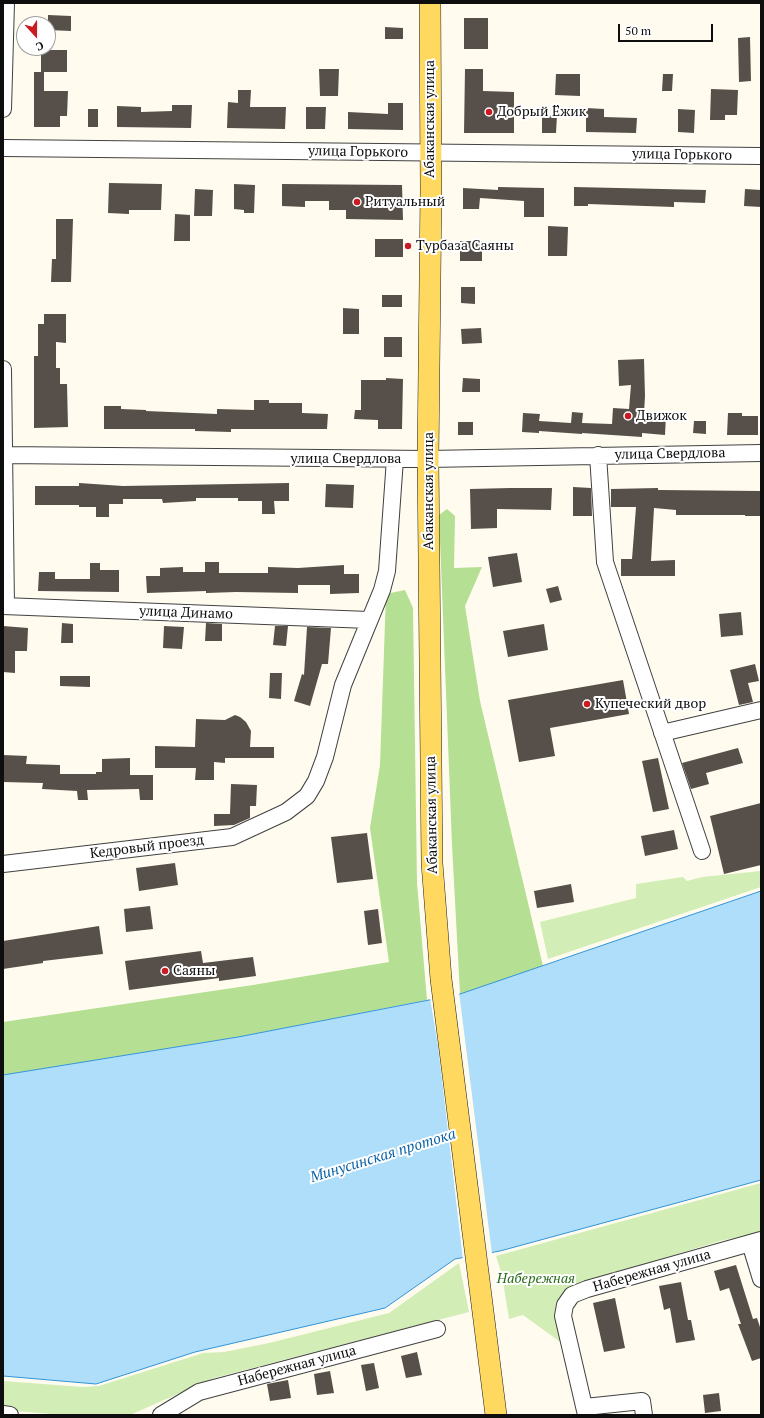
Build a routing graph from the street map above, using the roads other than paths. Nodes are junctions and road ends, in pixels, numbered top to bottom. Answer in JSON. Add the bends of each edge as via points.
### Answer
{"nodes":[{"id":1,"x":6,"y":3,"type":"edge"},
{"id":2,"x":430,"y":3,"type":"edge"},
{"id":3,"x":3,"y":109,"type":"edge"},
{"id":4,"x":3,"y":148,"type":"edge"},
{"id":5,"x":430,"y":153,"type":"junction"},
{"id":6,"x":761,"y":156,"type":"edge"},
{"id":7,"x":3,"y":369,"type":"edge"},
{"id":8,"x":761,"y":453,"type":"edge"},
{"id":9,"x":598,"y":455,"type":"junction"},
{"id":10,"x":3,"y":456,"type":"edge"},
{"id":11,"x":395,"y":459,"type":"junction"},
{"id":12,"x":428,"y":459,"type":"junction"},
{"id":13,"x":4,"y":606,"type":"edge"},
{"id":14,"x":369,"y":620,"type":"junction"},
{"id":15,"x":761,"y":710,"type":"edge"},
{"id":16,"x":662,"y":733,"type":"junction"},
{"id":17,"x":702,"y":851,"type":"dead end"},
{"id":18,"x":3,"y":864,"type":"edge"},
{"id":19,"x":756,"y":1242,"type":"edge"},
{"id":20,"x":761,"y":1280,"type":"edge"},
{"id":21,"x":437,"y":1329,"type":"dead end"},
{"id":22,"x":585,"y":1411,"type":"edge"},
{"id":23,"x":3,"y":1414,"type":"edge"},
{"id":24,"x":10,"y":1415,"type":"edge"},
{"id":25,"x":162,"y":1415,"type":"edge"},
{"id":26,"x":496,"y":1415,"type":"edge"},
{"id":27,"x":644,"y":1415,"type":"edge"}],
"edges":[{"from":1,"to":3,"type":"street"},
{"from":2,"to":5,"type":"main road","name":"Абаканская улица"},
{"from":4,"to":5,"type":"street","name":"улица Горького"},
{"from":5,"to":6,"type":"street","name":"улица Горького"},
{"from":5,"to":12,"type":"main road","name":"Абаканская улица"},
{"from":7,"to":10,"type":"street"},
{"from":8,"to":9,"type":"street","name":"улица Свердлова"},
{"from":9,"to":12,"type":"street","name":"улица Свердлова"},
{"from":9,"to":16,"type":"street","via":[[605,562]]},
{"from":10,"to":11,"type":"street","name":"улица Свердлова"},
{"from":10,"to":13,"type":"street"},
{"from":11,"to":12,"type":"street","name":"улица Свердлова"},
{"from":11,"to":14,"type":"street","via":[[387,571]]},
{"from":12,"to":26,"type":"main road","name":"Абаканская улица","via":[[432,863],[440,979]]},
{"from":13,"to":14,"type":"street","name":"улица Динамо"},
{"from":14,"to":18,"type":"street","name":"Кедровый проезд","via":[[343,684],[325,757],[316,780],[307,796],[286,812],[232,837]]},
{"from":15,"to":16,"type":"street"},
{"from":16,"to":17,"type":"street"},
{"from":19,"to":20,"type":"street"},
{"from":19,"to":22,"type":"street","name":"Набережная улица","via":[[572,1295],[565,1305],[563,1316]]},
{"from":21,"to":25,"type":"street","name":"Набережная улица","via":[[199,1392]]},
{"from":22,"to":27,"type":"street","via":[[642,1401]]},
{"from":23,"to":24,"type":"street"}]}
